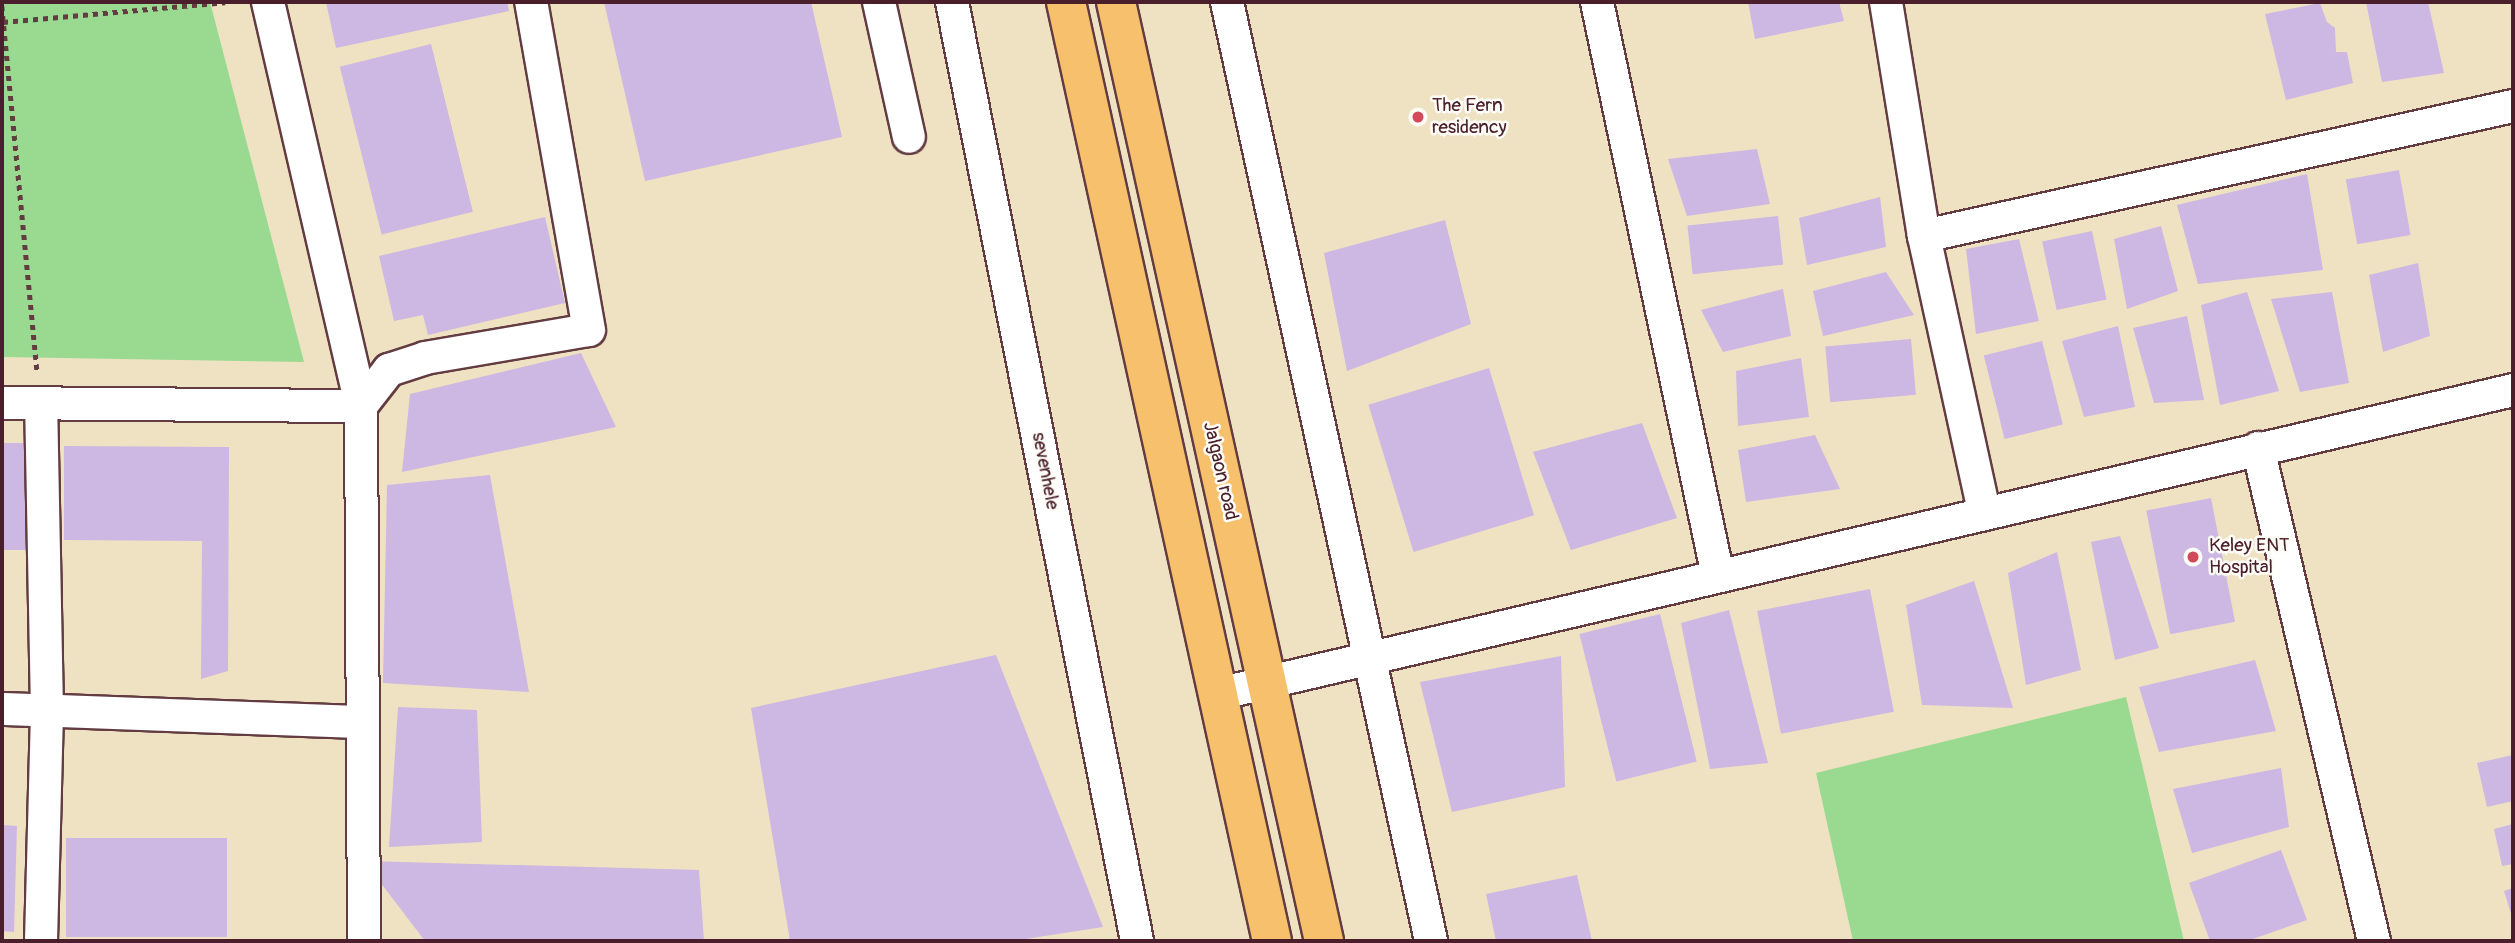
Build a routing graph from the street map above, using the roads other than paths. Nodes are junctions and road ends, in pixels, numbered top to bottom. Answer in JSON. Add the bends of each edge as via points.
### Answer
{"nodes":[{"id":1,"x":268,"y":2,"type":"edge"},
{"id":2,"x":531,"y":2,"type":"edge"},
{"id":3,"x":879,"y":2,"type":"edge"},
{"id":4,"x":952,"y":2,"type":"edge"},
{"id":5,"x":1066,"y":2,"type":"edge"},
{"id":6,"x":1116,"y":2,"type":"edge"},
{"id":7,"x":1227,"y":2,"type":"edge"},
{"id":8,"x":1597,"y":2,"type":"edge"},
{"id":9,"x":1886,"y":2,"type":"edge"},
{"id":10,"x":2513,"y":106,"type":"edge"},
{"id":11,"x":909,"y":137,"type":"dead end"},
{"id":12,"x":1924,"y":236,"type":"junction"},
{"id":13,"x":2513,"y":390,"type":"edge"},
{"id":14,"x":2,"y":403,"type":"edge"},
{"id":15,"x":41,"y":404,"type":"junction"},
{"id":16,"x":361,"y":406,"type":"junction"},
{"id":17,"x":2258,"y":447,"type":"junction"},
{"id":18,"x":1984,"y":512,"type":"junction"},
{"id":19,"x":1718,"y":576,"type":"junction"},
{"id":20,"x":1369,"y":658,"type":"junction"},
{"id":21,"x":1267,"y":682,"type":"junction"},
{"id":22,"x":1218,"y":694,"type":"junction"},
{"id":23,"x":2,"y":709,"type":"edge"},
{"id":24,"x":47,"y":711,"type":"junction"},
{"id":25,"x":363,"y":722,"type":"junction"},
{"id":26,"x":40,"y":941,"type":"edge"},
{"id":27,"x":364,"y":941,"type":"edge"},
{"id":28,"x":1136,"y":941,"type":"edge"},
{"id":29,"x":1272,"y":941,"type":"edge"},
{"id":30,"x":1324,"y":941,"type":"edge"},
{"id":31,"x":1431,"y":941,"type":"edge"},
{"id":32,"x":2374,"y":941,"type":"edge"}],
"edges":[{"from":1,"to":16,"type":"street"},
{"from":2,"to":16,"type":"street","via":[[589,330],[425,358],[388,370]]},
{"from":3,"to":11,"type":"street"},
{"from":4,"to":28,"type":"street","name":"sevenhele"},
{"from":5,"to":22,"type":"highway"},
{"from":6,"to":21,"type":"highway","name":"Jalgaon road"},
{"from":7,"to":20,"type":"street"},
{"from":8,"to":19,"type":"street"},
{"from":9,"to":12,"type":"street"},
{"from":10,"to":12,"type":"street"},
{"from":12,"to":18,"type":"street"},
{"from":13,"to":17,"type":"street"},
{"from":14,"to":15,"type":"street"},
{"from":15,"to":16,"type":"street"},
{"from":15,"to":24,"type":"street"},
{"from":16,"to":25,"type":"street"},
{"from":17,"to":18,"type":"street"},
{"from":17,"to":32,"type":"street"},
{"from":18,"to":19,"type":"street"},
{"from":19,"to":20,"type":"street"},
{"from":20,"to":21,"type":"street"},
{"from":20,"to":31,"type":"street"},
{"from":21,"to":22,"type":"street"},
{"from":21,"to":30,"type":"highway","name":"Jalgaon road"},
{"from":22,"to":29,"type":"highway"},
{"from":23,"to":24,"type":"street"},
{"from":24,"to":25,"type":"street"},
{"from":24,"to":26,"type":"street"},
{"from":25,"to":27,"type":"street"}]}
